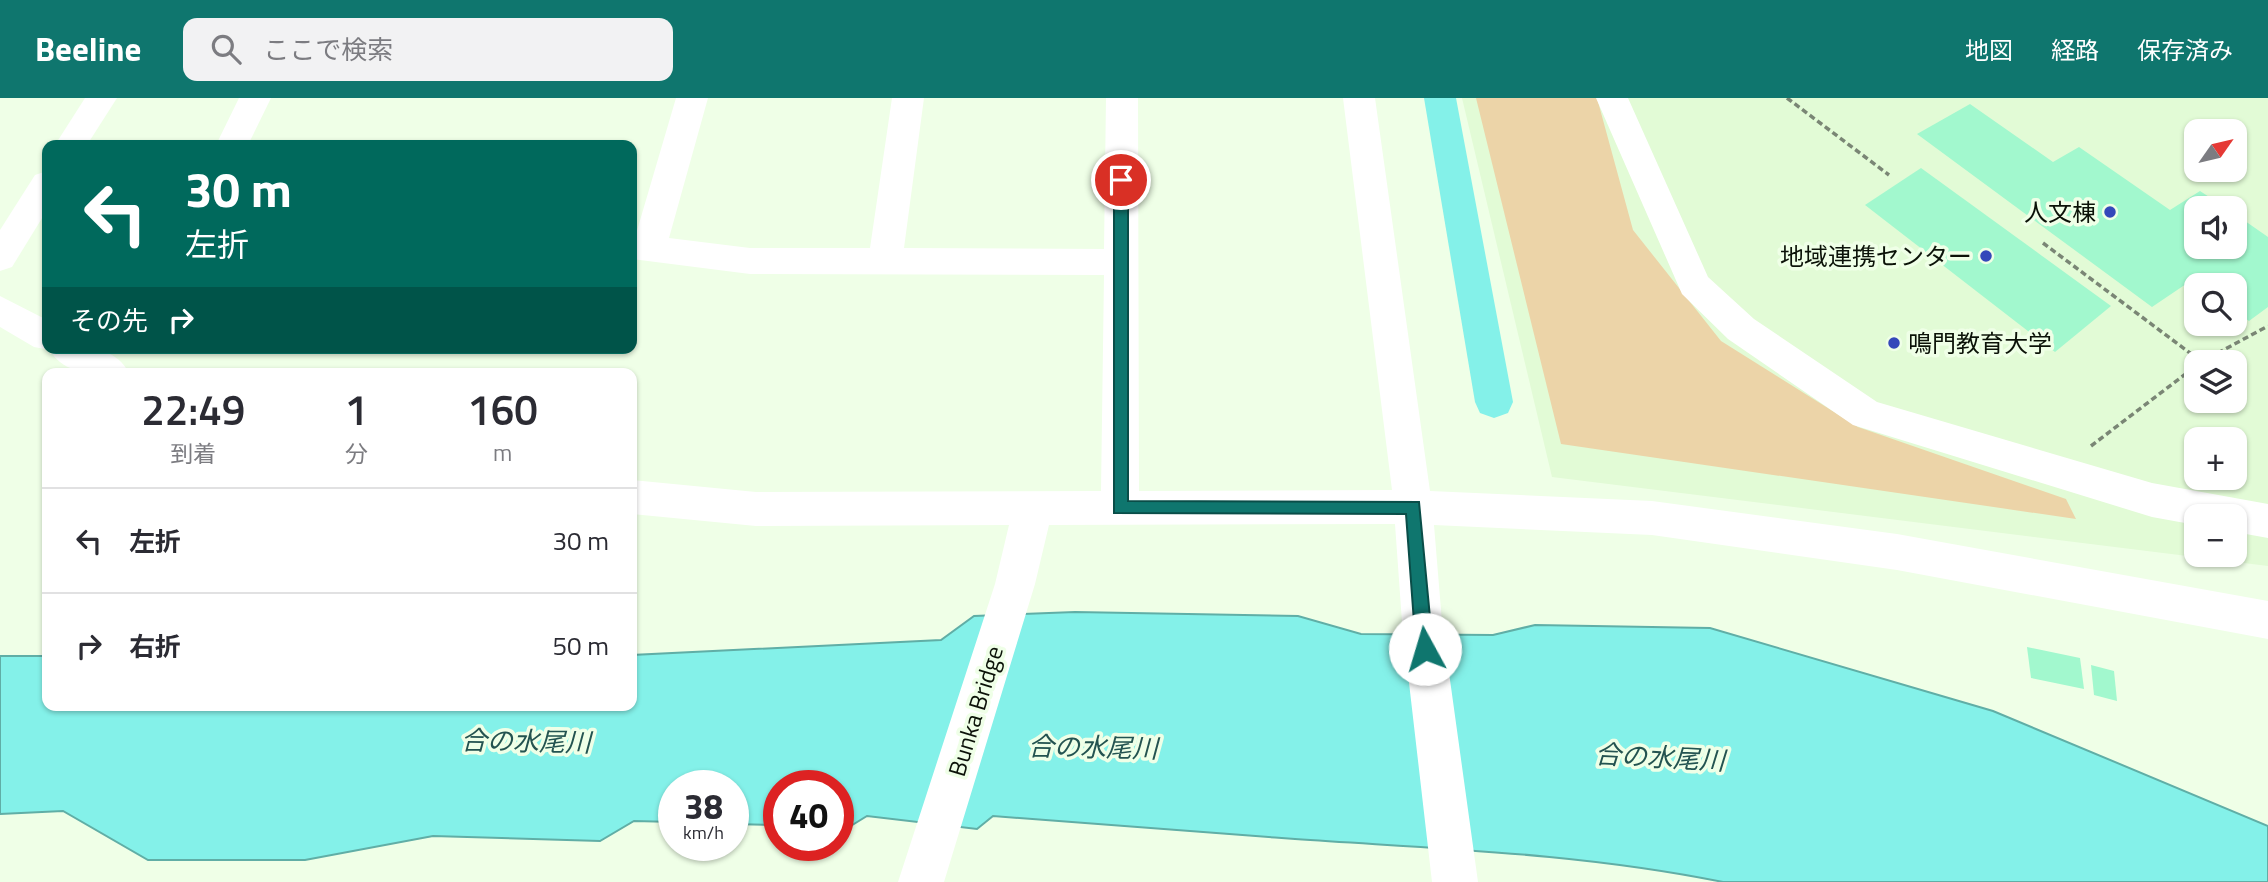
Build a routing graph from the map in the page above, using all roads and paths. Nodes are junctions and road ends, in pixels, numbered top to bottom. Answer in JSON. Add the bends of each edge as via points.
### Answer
{"nodes":[{"id":1,"x":101,"y":98,"type":"edge"},
{"id":2,"x":255,"y":98,"type":"edge"},
{"id":3,"x":692,"y":98,"type":"edge"},
{"id":4,"x":908,"y":98,"type":"edge"},
{"id":5,"x":1122,"y":98,"type":"edge"},
{"id":6,"x":1359,"y":98,"type":"edge"},
{"id":7,"x":1612,"y":98,"type":"edge"},
{"id":8,"x":1787,"y":98,"type":"edge"},
{"id":9,"x":74,"y":140,"type":"edge"},
{"id":10,"x":234,"y":140,"type":"edge"},
{"id":11,"x":1889,"y":174,"type":"dead end"},
{"id":12,"x":42,"y":191,"type":"edge"},
{"id":13,"x":2043,"y":243,"type":"dead end"},
{"id":14,"x":640,"y":247,"type":"edge"},
{"id":15,"x":0,"y":257,"type":"edge"},
{"id":16,"x":885,"y":262,"type":"junction"},
{"id":17,"x":1121,"y":262,"type":"junction"},
{"id":18,"x":0,"y":310,"type":"edge"},
{"id":19,"x":2268,"y":326,"type":"edge"},
{"id":20,"x":42,"y":334,"type":"edge"},
{"id":21,"x":2185,"y":350,"type":"edge"},
{"id":22,"x":2223,"y":350,"type":"edge"},
{"id":23,"x":78,"y":354,"type":"edge"},
{"id":24,"x":103,"y":368,"type":"edge"},
{"id":25,"x":2184,"y":375,"type":"edge"},
{"id":26,"x":2057,"y":472,"type":"junction"},
{"id":27,"x":637,"y":497,"type":"edge"},
{"id":28,"x":1413,"y":507,"type":"junction"},
{"id":29,"x":1033,"y":508,"type":"junction"},
{"id":30,"x":1120,"y":508,"type":"junction"},
{"id":31,"x":2268,"y":521,"type":"edge"},
{"id":32,"x":2268,"y":620,"type":"edge"},
{"id":33,"x":1453,"y":873,"type":"edge"},
{"id":34,"x":921,"y":882,"type":"edge"}],
"edges":[{"from":1,"to":9,"type":"street"},
{"from":2,"to":10,"type":"street"},
{"from":3,"to":14,"type":"street"},
{"from":4,"to":16,"type":"street"},
{"from":5,"to":17,"type":"street"},
{"from":6,"to":28,"type":"street"},
{"from":7,"to":26,"type":"street","via":[[1694,285],[1741,329],[1866,414]]},
{"from":8,"to":11,"type":"path"},
{"from":12,"to":15,"type":"street"},
{"from":13,"to":21,"type":"path"},
{"from":14,"to":16,"type":"street","via":[[750,261]]},
{"from":16,"to":17,"type":"street"},
{"from":17,"to":30,"type":"street"},
{"from":18,"to":20,"type":"street"},
{"from":19,"to":22,"type":"path"},
{"from":23,"to":24,"type":"street"},
{"from":25,"to":26,"type":"path"},
{"from":26,"to":31,"type":"street","via":[[2152,500]]},
{"from":27,"to":29,"type":"street","via":[[756,509]]},
{"from":28,"to":30,"type":"street"},
{"from":28,"to":32,"type":"street","via":[[1652,518],[1897,552]]},
{"from":28,"to":33,"type":"street","via":[[1422,622]]},
{"from":29,"to":30,"type":"street"},
{"from":29,"to":34,"type":"street","name":"Bunka Bridge","via":[[1015,584]]}]}
